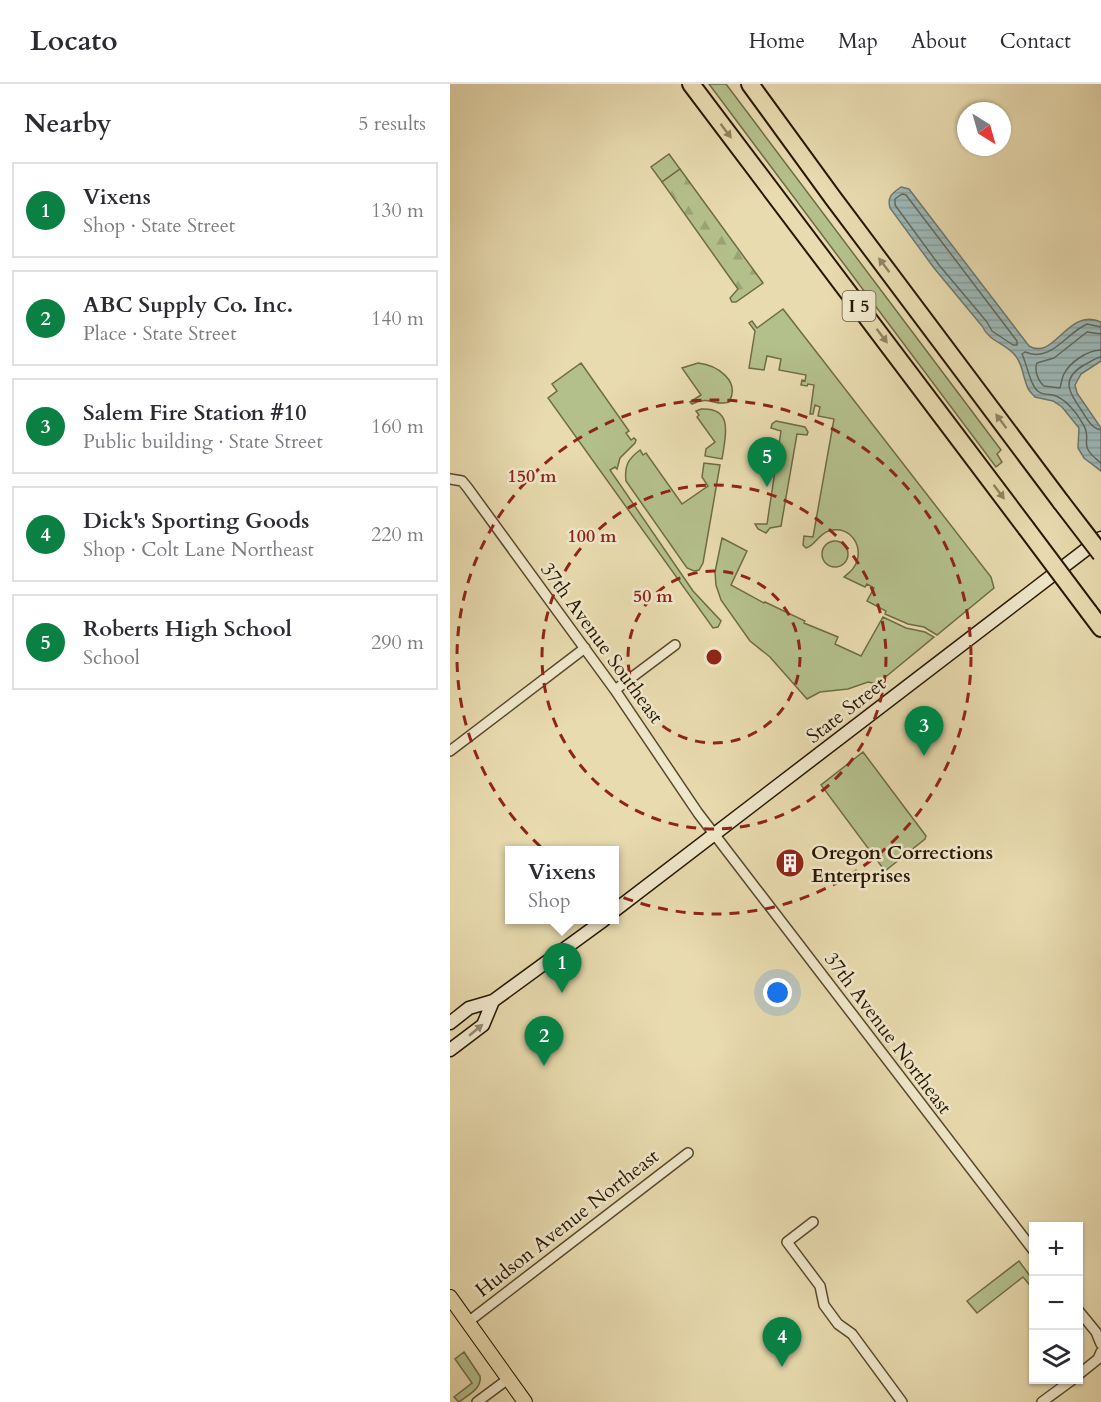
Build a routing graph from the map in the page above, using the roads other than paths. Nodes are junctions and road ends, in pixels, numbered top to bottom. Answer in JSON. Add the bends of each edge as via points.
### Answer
{"nodes":[{"id":1,"x":691,"y":84,"type":"edge"},
{"id":2,"x":750,"y":84,"type":"edge"},
{"id":3,"x":452,"y":479,"type":"edge"},
{"id":4,"x":1101,"y":538,"type":"edge"},
{"id":5,"x":1101,"y":554,"type":"edge"},
{"id":6,"x":1101,"y":628,"type":"edge"},
{"id":7,"x":675,"y":645,"type":"dead end"},
{"id":8,"x":585,"y":648,"type":"junction"},
{"id":9,"x":615,"y":690,"type":"junction"},
{"id":10,"x":450,"y":751,"type":"edge"},
{"id":11,"x":716,"y":835,"type":"junction"},
{"id":12,"x":619,"y":908,"type":"edge"},
{"id":13,"x":599,"y":924,"type":"edge"},
{"id":14,"x":493,"y":1001,"type":"junction"},
{"id":15,"x":450,"y":1023,"type":"edge"},
{"id":16,"x":450,"y":1050,"type":"edge"},
{"id":17,"x":688,"y":1153,"type":"dead end"},
{"id":18,"x":813,"y":1222,"type":"dead end"},
{"id":19,"x":1029,"y":1244,"type":"edge"},
{"id":20,"x":450,"y":1297,"type":"edge"},
{"id":21,"x":1083,"y":1316,"type":"edge"},
{"id":22,"x":468,"y":1322,"type":"junction"},
{"id":23,"x":1101,"y":1344,"type":"edge"},
{"id":24,"x":1101,"y":1352,"type":"edge"},
{"id":25,"x":1083,"y":1371,"type":"edge"},
{"id":26,"x":508,"y":1379,"type":"junction"},
{"id":27,"x":1067,"y":1384,"type":"edge"},
{"id":28,"x":477,"y":1402,"type":"edge"},
{"id":29,"x":525,"y":1402,"type":"edge"},
{"id":30,"x":902,"y":1402,"type":"edge"},
{"id":31,"x":1042,"y":1402,"type":"edge"}],
"edges":[{"from":1,"to":6,"type":"highway","number":"I 5","one_way":true,"bridge":true},
{"from":5,"to":2,"type":"highway","number":"I 5","one_way":true,"bridge":true},
{"from":3,"to":8,"type":"street","name":"37th Avenue Southeast","via":[[467,487]]},
{"from":4,"to":11,"type":"main road","name":"State Street"},
{"from":7,"to":9,"type":"street"},
{"from":8,"to":9,"type":"street","name":"37th Avenue Southeast"},
{"from":8,"to":10,"type":"street"},
{"from":9,"to":11,"type":"street","name":"37th Avenue Southeast"},
{"from":11,"to":12,"type":"main road","name":"State Street"},
{"from":11,"to":19,"type":"street","name":"37th Avenue Northeast"},
{"from":13,"to":14,"type":"main road"},
{"from":14,"to":15,"type":"main road","via":[[469,1008]]},
{"from":16,"to":14,"type":"main road","one_way":true,"via":[[483,1025]]},
{"from":17,"to":22,"type":"street","name":"Hudson Avenue Northeast"},
{"from":18,"to":30,"type":"street","via":[[787,1242],[820,1286],[824,1305],[838,1324],[852,1334]]},
{"from":20,"to":22,"type":"main road"},
{"from":21,"to":23,"type":"street"},
{"from":22,"to":26,"type":"main road"},
{"from":24,"to":25,"type":"street"},
{"from":26,"to":28,"type":"street"},
{"from":26,"to":29,"type":"main road"},
{"from":27,"to":31,"type":"street"}]}
